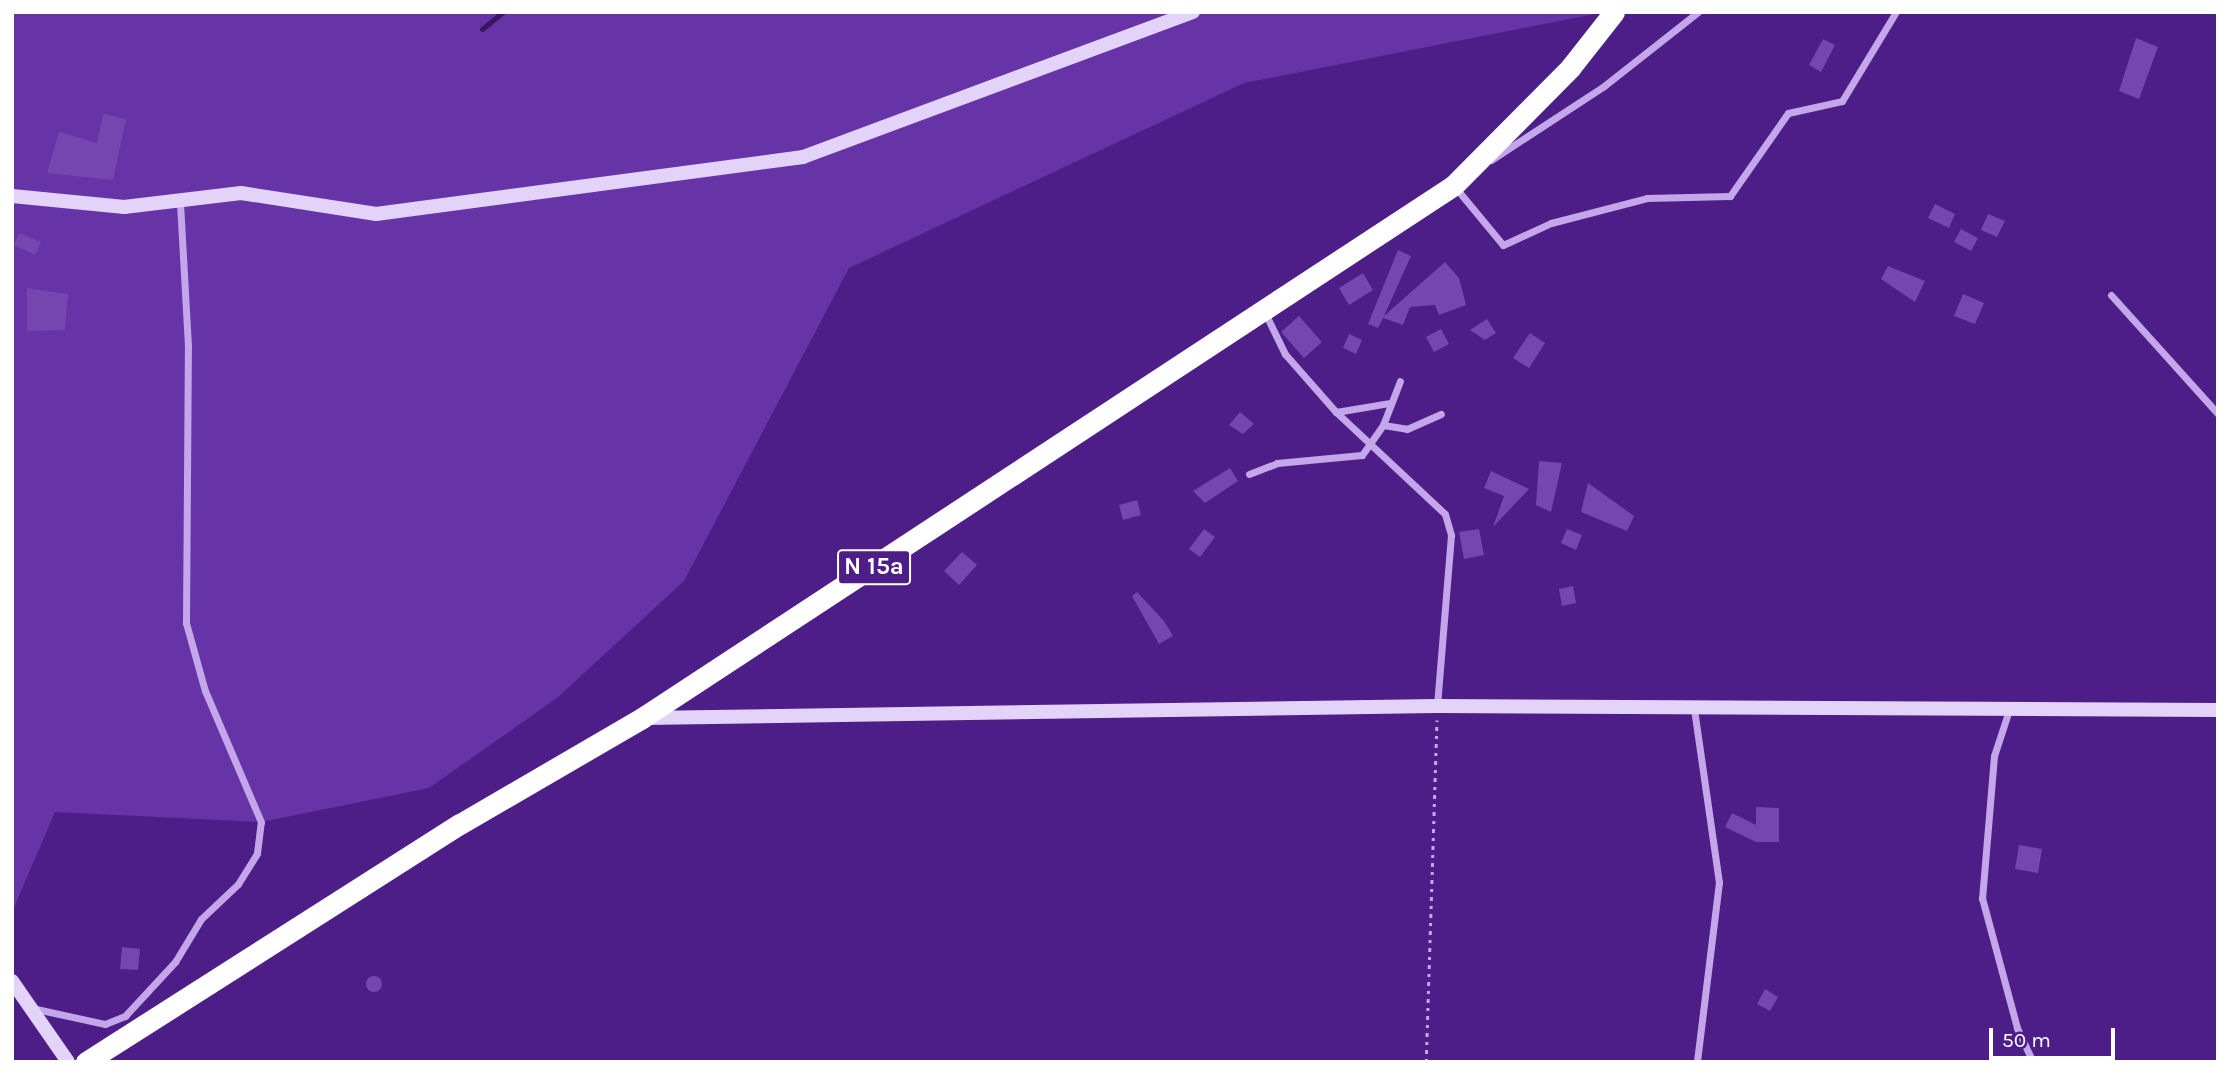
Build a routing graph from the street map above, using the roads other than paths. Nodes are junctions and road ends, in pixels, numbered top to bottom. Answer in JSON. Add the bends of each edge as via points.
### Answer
{"nodes":[{"id":1,"x":1193,"y":12,"type":"edge"},
{"id":2,"x":1614,"y":12,"type":"edge"},
{"id":3,"x":1698,"y":12,"type":"edge"},
{"id":4,"x":1896,"y":12,"type":"edge"},
{"id":5,"x":1454,"y":185,"type":"junction"},
{"id":6,"x":12,"y":196,"type":"edge"},
{"id":7,"x":180,"y":201,"type":"junction"},
{"id":8,"x":2111,"y":295,"type":"dead end"},
{"id":9,"x":1264,"y":310,"type":"junction"},
{"id":10,"x":1400,"y":381,"type":"dead end"},
{"id":11,"x":1390,"y":403,"type":"junction"},
{"id":12,"x":1336,"y":412,"type":"junction"},
{"id":13,"x":1441,"y":414,"type":"dead end"},
{"id":14,"x":2218,"y":414,"type":"edge"},
{"id":15,"x":1383,"y":425,"type":"junction"},
{"id":16,"x":1373,"y":444,"type":"junction"},
{"id":17,"x":1249,"y":474,"type":"dead end"},
{"id":18,"x":1437,"y":706,"type":"junction"},
{"id":19,"x":2011,"y":706,"type":"junction"},
{"id":20,"x":1694,"y":709,"type":"junction"},
{"id":21,"x":2218,"y":710,"type":"edge"},
{"id":22,"x":642,"y":718,"type":"junction"},
{"id":23,"x":12,"y":981,"type":"edge"},
{"id":24,"x":36,"y":1009,"type":"junction"},
{"id":25,"x":94,"y":1059,"type":"edge"},
{"id":26,"x":68,"y":1062,"type":"edge"},
{"id":27,"x":1697,"y":1062,"type":"edge"},
{"id":28,"x":2033,"y":1062,"type":"edge"}],
"edges":[{"from":1,"to":7,"type":"street","via":[[803,158],[376,214],[241,193]]},
{"from":2,"to":5,"type":"highway","number":"N 15a","via":[[1570,68]]},
{"from":3,"to":5,"type":"street","via":[[1604,86]]},
{"from":4,"to":5,"type":"street","via":[[1868,67],[1842,102],[1788,113],[1730,196],[1647,198],[1551,223],[1503,245]]},
{"from":5,"to":9,"type":"highway","number":"N 15a"},
{"from":6,"to":7,"type":"street","via":[[124,207]]},
{"from":7,"to":24,"type":"street","via":[[188,345],[186,623],[205,691],[261,822],[257,853],[238,884],[201,919],[175,962],[125,1016],[106,1024]]},
{"from":8,"to":14,"type":"street"},
{"from":9,"to":12,"type":"street","via":[[1285,354]]},
{"from":9,"to":22,"type":"highway","number":"N 15a"},
{"from":10,"to":11,"type":"street"},
{"from":11,"to":12,"type":"street"},
{"from":11,"to":15,"type":"street"},
{"from":12,"to":16,"type":"street"},
{"from":13,"to":15,"type":"street","via":[[1407,429]]},
{"from":15,"to":16,"type":"street"},
{"from":16,"to":17,"type":"street","via":[[1362,455],[1277,463]]},
{"from":16,"to":18,"type":"street","via":[[1445,514],[1451,535]]},
{"from":18,"to":20,"type":"street"},
{"from":18,"to":22,"type":"street"},
{"from":19,"to":20,"type":"street"},
{"from":19,"to":21,"type":"street"},
{"from":19,"to":28,"type":"street","via":[[1994,756],[1982,898],[2017,1028]]},
{"from":20,"to":27,"type":"street","via":[[1719,882]]},
{"from":22,"to":25,"type":"highway","number":"N 15a","via":[[460,824]]},
{"from":23,"to":24,"type":"street"},
{"from":24,"to":26,"type":"street"}]}
